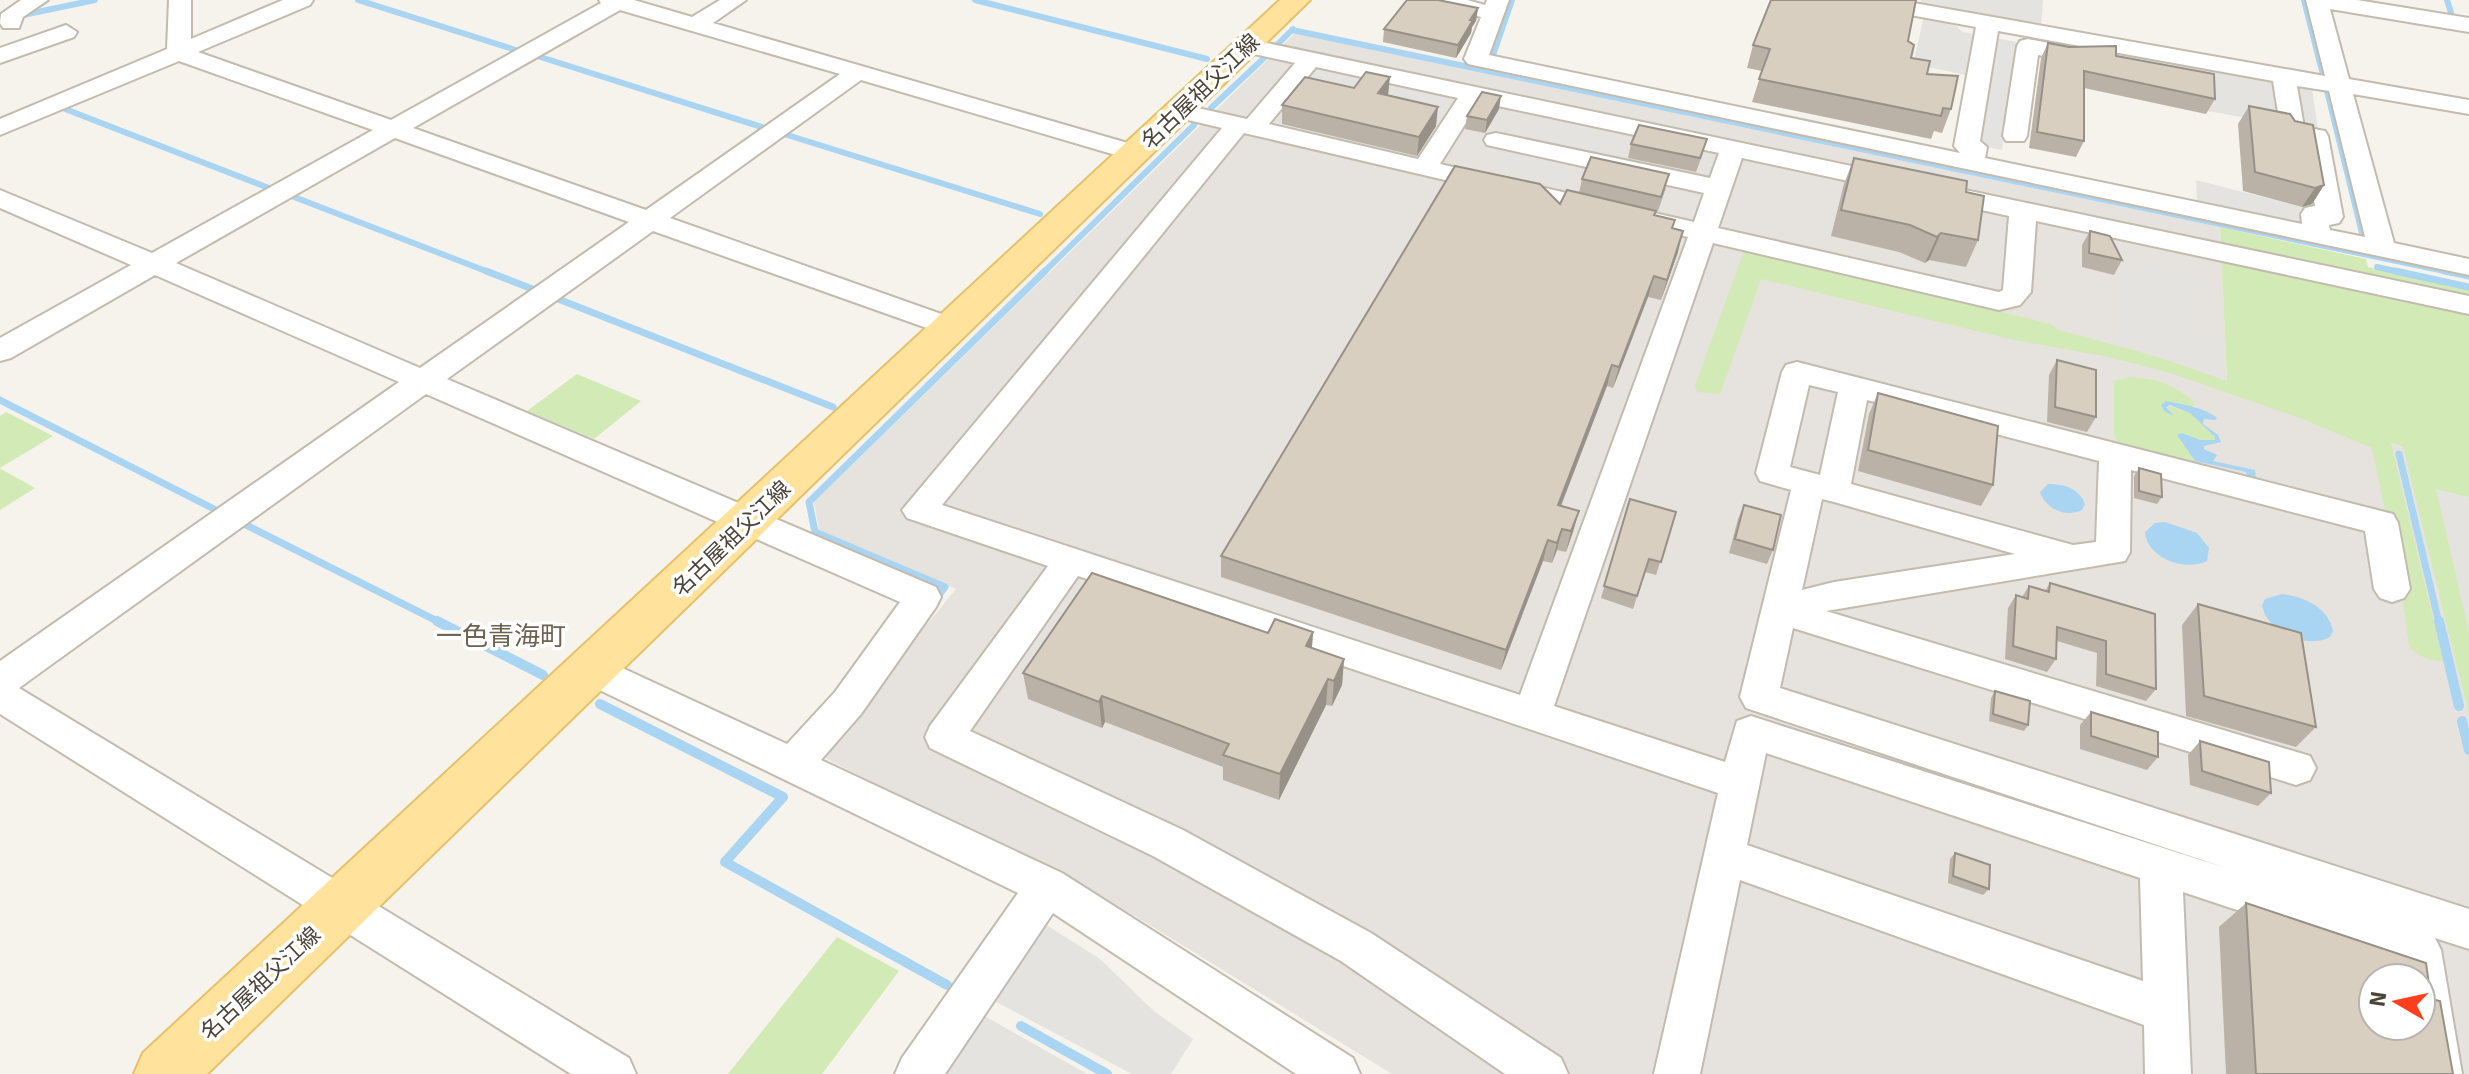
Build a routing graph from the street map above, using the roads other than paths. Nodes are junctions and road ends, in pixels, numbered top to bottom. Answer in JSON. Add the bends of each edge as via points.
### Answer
{"nodes":[{"id":1,"x":37,"y":0,"type":"edge"},
{"id":2,"x":180,"y":0,"type":"edge"},
{"id":3,"x":302,"y":0,"type":"edge"},
{"id":4,"x":735,"y":0,"type":"edge"},
{"id":5,"x":1296,"y":0,"type":"edge"},
{"id":6,"x":1440,"y":0,"type":"edge"},
{"id":7,"x":1861,"y":0,"type":"edge"},
{"id":8,"x":2317,"y":0,"type":"edge"},
{"id":9,"x":614,"y":1,"type":"edge"},
{"id":10,"x":1496,"y":6,"type":"edge"},
{"id":11,"x":11,"y":23,"type":"dead end"},
{"id":12,"x":1988,"y":23,"type":"junction"},
{"id":13,"x":695,"y":25,"type":"junction"},
{"id":14,"x":2469,"y":25,"type":"edge"},
{"id":15,"x":66,"y":32,"type":"dead end"},
{"id":16,"x":1248,"y":46,"type":"junction"},
{"id":17,"x":2098,"y":51,"type":"junction"},
{"id":18,"x":178,"y":52,"type":"junction"},
{"id":19,"x":0,"y":56,"type":"edge"},
{"id":20,"x":1311,"y":59,"type":"junction"},
{"id":21,"x":858,"y":72,"type":"junction"},
{"id":22,"x":2286,"y":85,"type":"junction"},
{"id":23,"x":2339,"y":85,"type":"junction"},
{"id":24,"x":1473,"y":93,"type":"junction"},
{"id":25,"x":1518,"y":103,"type":"junction"},
{"id":26,"x":2469,"y":107,"type":"edge"},
{"id":27,"x":1180,"y":111,"type":"junction"},
{"id":28,"x":1246,"y":127,"type":"junction"},
{"id":29,"x":0,"y":128,"type":"edge"},
{"id":30,"x":393,"y":129,"type":"junction"},
{"id":31,"x":2015,"y":136,"type":"dead end"},
{"id":32,"x":1496,"y":140,"type":"junction"},
{"id":33,"x":1733,"y":149,"type":"junction"},
{"id":34,"x":1136,"y":153,"type":"junction"},
{"id":35,"x":1971,"y":164,"type":"junction"},
{"id":36,"x":1425,"y":168,"type":"junction"},
{"id":37,"x":1473,"y":179,"type":"junction"},
{"id":38,"x":1719,"y":188,"type":"junction"},
{"id":39,"x":0,"y":198,"type":"edge"},
{"id":40,"x":2023,"y":210,"type":"junction"},
{"id":41,"x":650,"y":220,"type":"junction"},
{"id":42,"x":1704,"y":233,"type":"junction"},
{"id":43,"x":2318,"y":236,"type":"junction"},
{"id":44,"x":2380,"y":243,"type":"junction"},
{"id":45,"x":2469,"y":254,"type":"edge"},
{"id":46,"x":153,"y":265,"type":"junction"},
{"id":47,"x":2469,"y":267,"type":"edge"},
{"id":48,"x":2469,"y":305,"type":"edge"},
{"id":49,"x":951,"y":327,"type":"junction"},
{"id":50,"x":0,"y":351,"type":"edge"},
{"id":51,"x":422,"y":381,"type":"junction"},
{"id":52,"x":1854,"y":387,"type":"junction"},
{"id":53,"x":2115,"y":454,"type":"junction"},
{"id":54,"x":1821,"y":487,"type":"junction"},
{"id":55,"x":746,"y":522,"type":"junction"},
{"id":56,"x":2073,"y":558,"type":"junction"},
{"id":57,"x":1071,"y":560,"type":"junction"},
{"id":58,"x":2392,"y":589,"type":"dead end"},
{"id":59,"x":1779,"y":610,"type":"junction"},
{"id":60,"x":592,"y":670,"type":"junction"},
{"id":61,"x":0,"y":681,"type":"edge"},
{"id":62,"x":0,"y":695,"type":"edge"},
{"id":63,"x":1532,"y":714,"type":"junction"},
{"id":64,"x":793,"y":764,"type":"junction"},
{"id":65,"x":2296,"y":768,"type":"dead end"},
{"id":66,"x":1740,"y":784,"type":"junction"},
{"id":67,"x":1725,"y":856,"type":"junction"},
{"id":68,"x":2161,"y":866,"type":"junction"},
{"id":69,"x":1047,"y":886,"type":"junction"},
{"id":70,"x":341,"y":907,"type":"junction"},
{"id":71,"x":2469,"y":929,"type":"edge"},
{"id":72,"x":2166,"y":1011,"type":"junction"},
{"id":73,"x":164,"y":1074,"type":"edge"},
{"id":74,"x":613,"y":1074,"type":"edge"},
{"id":75,"x":918,"y":1074,"type":"edge"},
{"id":76,"x":1337,"y":1074,"type":"edge"},
{"id":77,"x":1545,"y":1074,"type":"edge"},
{"id":78,"x":1677,"y":1074,"type":"edge"},
{"id":79,"x":2168,"y":1074,"type":"edge"},
{"id":80,"x":2439,"y":1074,"type":"edge"}],
"edges":[{"from":1,"to":11,"type":"street","via":[[12,14]]},
{"from":2,"to":18,"type":"street"},
{"from":3,"to":18,"type":"street"},
{"from":4,"to":13,"type":"street"},
{"from":5,"to":16,"type":"main road","name":"名古屋祖父江線"},
{"from":6,"to":10,"type":"street"},
{"from":7,"to":12,"type":"street"},
{"from":8,"to":14,"type":"street"},
{"from":8,"to":23,"type":"street"},
{"from":9,"to":13,"type":"street"},
{"from":9,"to":30,"type":"street"},
{"from":10,"to":35,"type":"street","via":[[1476,59]]},
{"from":12,"to":17,"type":"street"},
{"from":12,"to":35,"type":"street","via":[[1967,146],[1974,147]]},
{"from":13,"to":21,"type":"street"},
{"from":15,"to":19,"type":"street"},
{"from":16,"to":20,"type":"street"},
{"from":16,"to":27,"type":"main road","name":"名古屋祖父江線"},
{"from":17,"to":22,"type":"street"},
{"from":17,"to":31,"type":"street","via":[[2028,46]]},
{"from":18,"to":29,"type":"street"},
{"from":18,"to":30,"type":"street"},
{"from":20,"to":24,"type":"street"},
{"from":20,"to":28,"type":"street"},
{"from":21,"to":34,"type":"street"},
{"from":21,"to":41,"type":"street"},
{"from":22,"to":23,"type":"street"},
{"from":22,"to":43,"type":"street","via":[[2293,132],[2316,136],[2330,217],[2314,214]]},
{"from":23,"to":26,"type":"street"},
{"from":23,"to":44,"type":"street"},
{"from":24,"to":25,"type":"street"},
{"from":24,"to":36,"type":"street"},
{"from":25,"to":32,"type":"street"},
{"from":25,"to":33,"type":"street"},
{"from":27,"to":28,"type":"street"},
{"from":27,"to":34,"type":"main road","name":"名古屋祖父江線"},
{"from":28,"to":36,"type":"street"},
{"from":28,"to":57,"type":"street","via":[[919,510]]},
{"from":30,"to":41,"type":"street"},
{"from":30,"to":46,"type":"street"},
{"from":32,"to":37,"type":"street"},
{"from":32,"to":38,"type":"street"},
{"from":33,"to":38,"type":"street"},
{"from":33,"to":40,"type":"street"},
{"from":34,"to":49,"type":"main road","name":"名古屋祖父江線"},
{"from":35,"to":43,"type":"street"},
{"from":36,"to":37,"type":"street"},
{"from":37,"to":42,"type":"street"},
{"from":38,"to":42,"type":"street"},
{"from":39,"to":46,"type":"street"},
{"from":40,"to":42,"type":"street","via":[[2017,292],[1999,301]]},
{"from":40,"to":48,"type":"street"},
{"from":41,"to":49,"type":"street"},
{"from":41,"to":51,"type":"street"},
{"from":42,"to":63,"type":"street"},
{"from":43,"to":44,"type":"street"},
{"from":44,"to":45,"type":"street"},
{"from":44,"to":47,"type":"street"},
{"from":46,"to":50,"type":"street"},
{"from":46,"to":51,"type":"street"},
{"from":49,"to":55,"type":"main road","name":"名古屋祖父江線"},
{"from":51,"to":55,"type":"street"},
{"from":51,"to":61,"type":"street"},
{"from":52,"to":53,"type":"street"},
{"from":52,"to":54,"type":"street"},
{"from":52,"to":54,"type":"street","via":[[1797,372],[1772,473]]},
{"from":53,"to":56,"type":"street","via":[[2113,552]]},
{"from":53,"to":58,"type":"street","via":[[2381,523]]},
{"from":54,"to":56,"type":"street"},
{"from":54,"to":59,"type":"street"},
{"from":55,"to":60,"type":"main road","name":"名古屋祖父江線"},
{"from":55,"to":64,"type":"street","via":[[923,597],[848,703]]},
{"from":56,"to":59,"type":"street","via":[[1834,595]]},
{"from":57,"to":63,"type":"street"},
{"from":57,"to":77,"type":"street","via":[[944,737],[1168,843],[1356,947]]},
{"from":59,"to":65,"type":"street"},
{"from":59,"to":71,"type":"street","via":[[1759,697]]},
{"from":60,"to":64,"type":"street"},
{"from":60,"to":70,"type":"main road","name":"名古屋祖父江線"},
{"from":62,"to":70,"type":"street"},
{"from":63,"to":66,"type":"street"},
{"from":64,"to":69,"type":"street"},
{"from":66,"to":67,"type":"street"},
{"from":66,"to":68,"type":"street","via":[[1751,732]]},
{"from":67,"to":72,"type":"street"},
{"from":67,"to":78,"type":"street"},
{"from":68,"to":72,"type":"street"},
{"from":68,"to":80,"type":"street","via":[[2419,950]]},
{"from":69,"to":75,"type":"street"},
{"from":69,"to":76,"type":"street"},
{"from":70,"to":73,"type":"main road","name":"名古屋祖父江線"},
{"from":70,"to":74,"type":"street"},
{"from":72,"to":79,"type":"street"}]}
